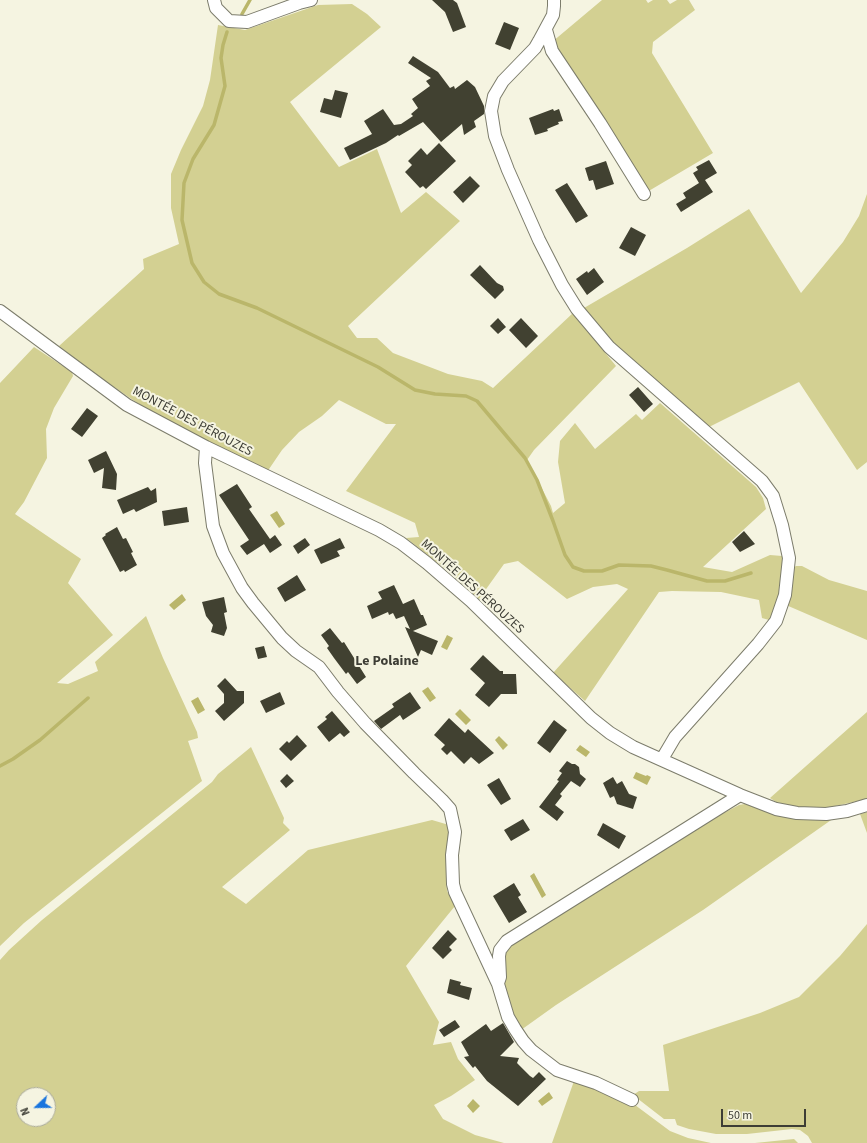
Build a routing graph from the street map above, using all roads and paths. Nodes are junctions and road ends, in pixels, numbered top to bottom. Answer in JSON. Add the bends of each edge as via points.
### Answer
{"nodes":[{"id":1,"x":214,"y":0,"type":"edge"},
{"id":2,"x":311,"y":0,"type":"edge"},
{"id":3,"x":554,"y":0,"type":"edge"},
{"id":4,"x":546,"y":30,"type":"junction"},
{"id":5,"x":535,"y":48,"type":"junction"},
{"id":6,"x":552,"y":51,"type":"junction"},
{"id":7,"x":644,"y":194,"type":"dead end"},
{"id":8,"x":0,"y":311,"type":"edge"},
{"id":9,"x":206,"y":447,"type":"junction"},
{"id":10,"x":662,"y":760,"type":"junction"},
{"id":11,"x":740,"y":795,"type":"junction"},
{"id":12,"x":867,"y":805,"type":"edge"},
{"id":13,"x":498,"y":984,"type":"junction"},
{"id":14,"x":632,"y":1100,"type":"dead end"}],
"edges":[{"from":1,"to":2,"type":"street","via":[[216,8],[229,21],[247,22]]},
{"from":3,"to":4,"type":"street"},
{"from":4,"to":5,"type":"street"},
{"from":4,"to":6,"type":"street"},
{"from":5,"to":6,"type":"street"},
{"from":5,"to":10,"type":"street","via":[[503,81],[494,96],[492,111],[499,148],[542,246],[577,309],[609,347],[762,481],[772,496],[789,558],[784,595],[776,621],[675,737]]},
{"from":6,"to":7,"type":"street"},
{"from":8,"to":9,"type":"street","name":"MONTÉE DES PÉROUZES","via":[[127,404]]},
{"from":9,"to":10,"type":"street","name":"MONTÉE DES PÉROUZES","via":[[401,543],[471,601],[591,718],[633,747]]},
{"from":9,"to":13,"type":"street","via":[[204,463],[213,526],[223,553],[242,588],[282,638],[319,666],[365,723],[450,809],[455,832],[452,855],[455,892]]},
{"from":10,"to":11,"type":"street","name":"MONTÉE DES PÉROUZES"},
{"from":11,"to":12,"type":"street","name":"MONTÉE DES PÉROUZES","via":[[776,809],[797,813],[826,814]]},
{"from":11,"to":13,"type":"street","via":[[507,942],[500,950]]},
{"from":13,"to":14,"type":"street","via":[[508,1017],[531,1050],[557,1070],[596,1083]]}]}
